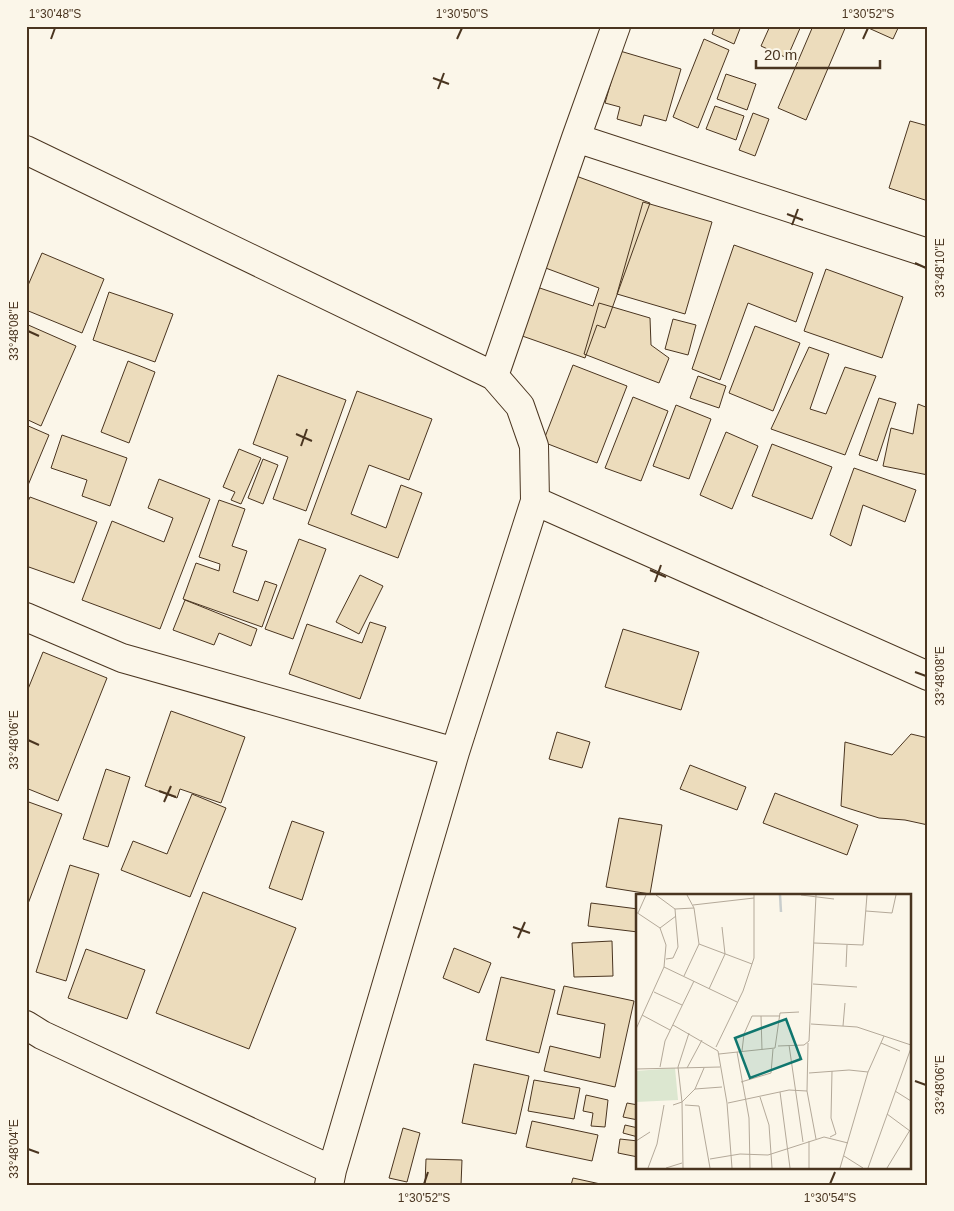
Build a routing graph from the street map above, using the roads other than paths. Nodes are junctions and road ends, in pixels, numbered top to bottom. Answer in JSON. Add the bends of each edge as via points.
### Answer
{"nodes":[{"id":1,"x":616,"y":26,"type":"edge"},
{"id":2,"x":576,"y":138,"type":"junction"},
{"id":3,"x":26,"y":150,"type":"edge"},
{"id":4,"x":928,"y":253,"type":"edge"},
{"id":5,"x":494,"y":376,"type":"junction"},
{"id":6,"x":535,"y":501,"type":"junction"},
{"id":7,"x":26,"y":617,"type":"edge"},
{"id":8,"x":928,"y":676,"type":"edge"},
{"id":9,"x":455,"y":752,"type":"junction"},
{"id":10,"x":26,"y":1025,"type":"edge"},
{"id":11,"x":331,"y":1178,"type":"edge"}],
"edges":[{"from":1,"to":2,"type":"street"},
{"from":2,"to":4,"type":"street"},
{"from":2,"to":5,"type":"street"},
{"from":3,"to":5,"type":"street"},
{"from":5,"to":6,"type":"street","via":[[520,406],[534,446]]},
{"from":6,"to":8,"type":"street"},
{"from":6,"to":9,"type":"street"},
{"from":7,"to":9,"type":"street","via":[[122,658]]},
{"from":9,"to":11,"type":"street"},
{"from":10,"to":11,"type":"street"}]}
